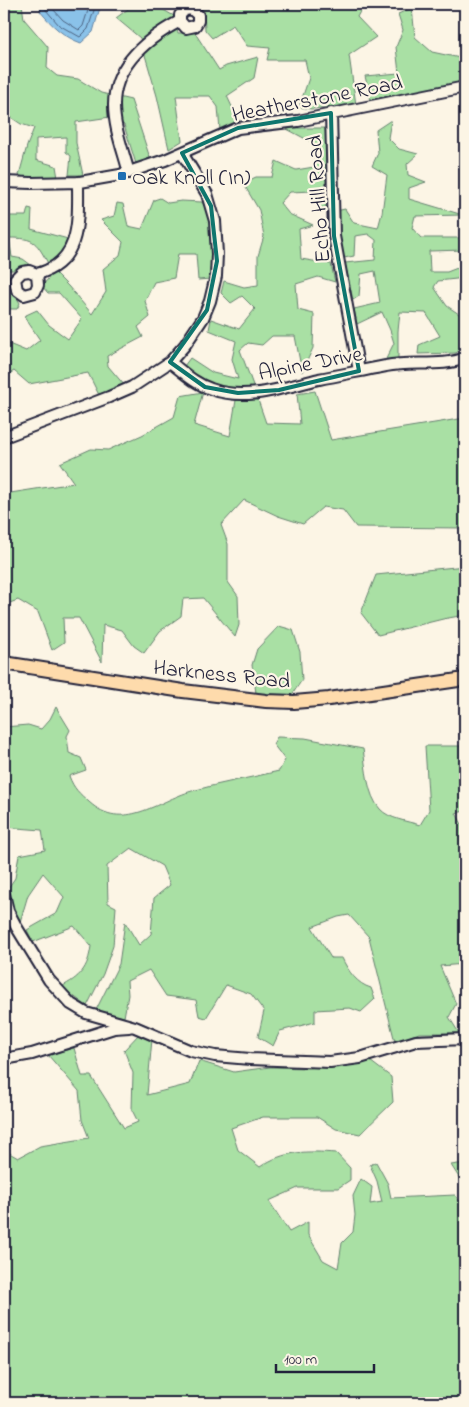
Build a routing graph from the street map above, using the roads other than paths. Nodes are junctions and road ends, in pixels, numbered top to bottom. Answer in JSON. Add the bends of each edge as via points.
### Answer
{"nodes":[{"id":1,"x":180,"y":21,"type":"dead end"},
{"id":2,"x":465,"y":87,"type":"edge"},
{"id":3,"x":331,"y":113,"type":"junction"},
{"id":4,"x":182,"y":153,"type":"junction"},
{"id":5,"x":129,"y":173,"type":"junction"},
{"id":6,"x":4,"y":182,"type":"edge"},
{"id":7,"x":78,"y":182,"type":"junction"},
{"id":8,"x":37,"y":274,"type":"dead end"},
{"id":9,"x":465,"y":358,"type":"edge"},
{"id":10,"x":170,"y":362,"type":"junction"},
{"id":11,"x":360,"y":371,"type":"junction"},
{"id":12,"x":4,"y":437,"type":"edge"},
{"id":13,"x":4,"y":663,"type":"edge"},
{"id":14,"x":465,"y":679,"type":"edge"},
{"id":15,"x":4,"y":894,"type":"edge"},
{"id":16,"x":135,"y":1027,"type":"junction"},
{"id":17,"x":465,"y":1039,"type":"edge"},
{"id":18,"x":4,"y":1059,"type":"edge"}],
"edges":[{"from":1,"to":5,"type":"street","via":[[148,41],[127,64],[119,79],[114,96],[115,115]]},
{"from":2,"to":3,"type":"street","name":"Heatherstone Road"},
{"from":3,"to":4,"type":"street","name":"Heatherstone Road","via":[[298,121],[238,128]]},
{"from":3,"to":11,"type":"street","name":"Echo Hill Road","via":[[334,241]]},
{"from":4,"to":5,"type":"street","name":"Heatherstone Road"},
{"from":4,"to":10,"type":"street","via":[[212,206],[217,261],[207,310]]},
{"from":5,"to":7,"type":"street","name":"Heatherstone Road"},
{"from":6,"to":7,"type":"street","name":"Heatherstone Road"},
{"from":7,"to":8,"type":"street","via":[[77,226],[73,244],[58,264]]},
{"from":9,"to":11,"type":"street","name":"Alpine Drive"},
{"from":10,"to":11,"type":"street","name":"Alpine Drive","via":[[205,387],[238,393],[279,390]]},
{"from":10,"to":12,"type":"street","via":[[123,391]]},
{"from":13,"to":14,"type":"main road","name":"Harkness Road","via":[[183,691],[294,702]]},
{"from":15,"to":16,"type":"street","via":[[17,928],[49,980],[63,996],[86,1013]]},
{"from":16,"to":17,"type":"street","via":[[202,1054],[302,1062],[352,1059],[421,1040]]},
{"from":16,"to":18,"type":"street","via":[[114,1028],[32,1054]]}]}
